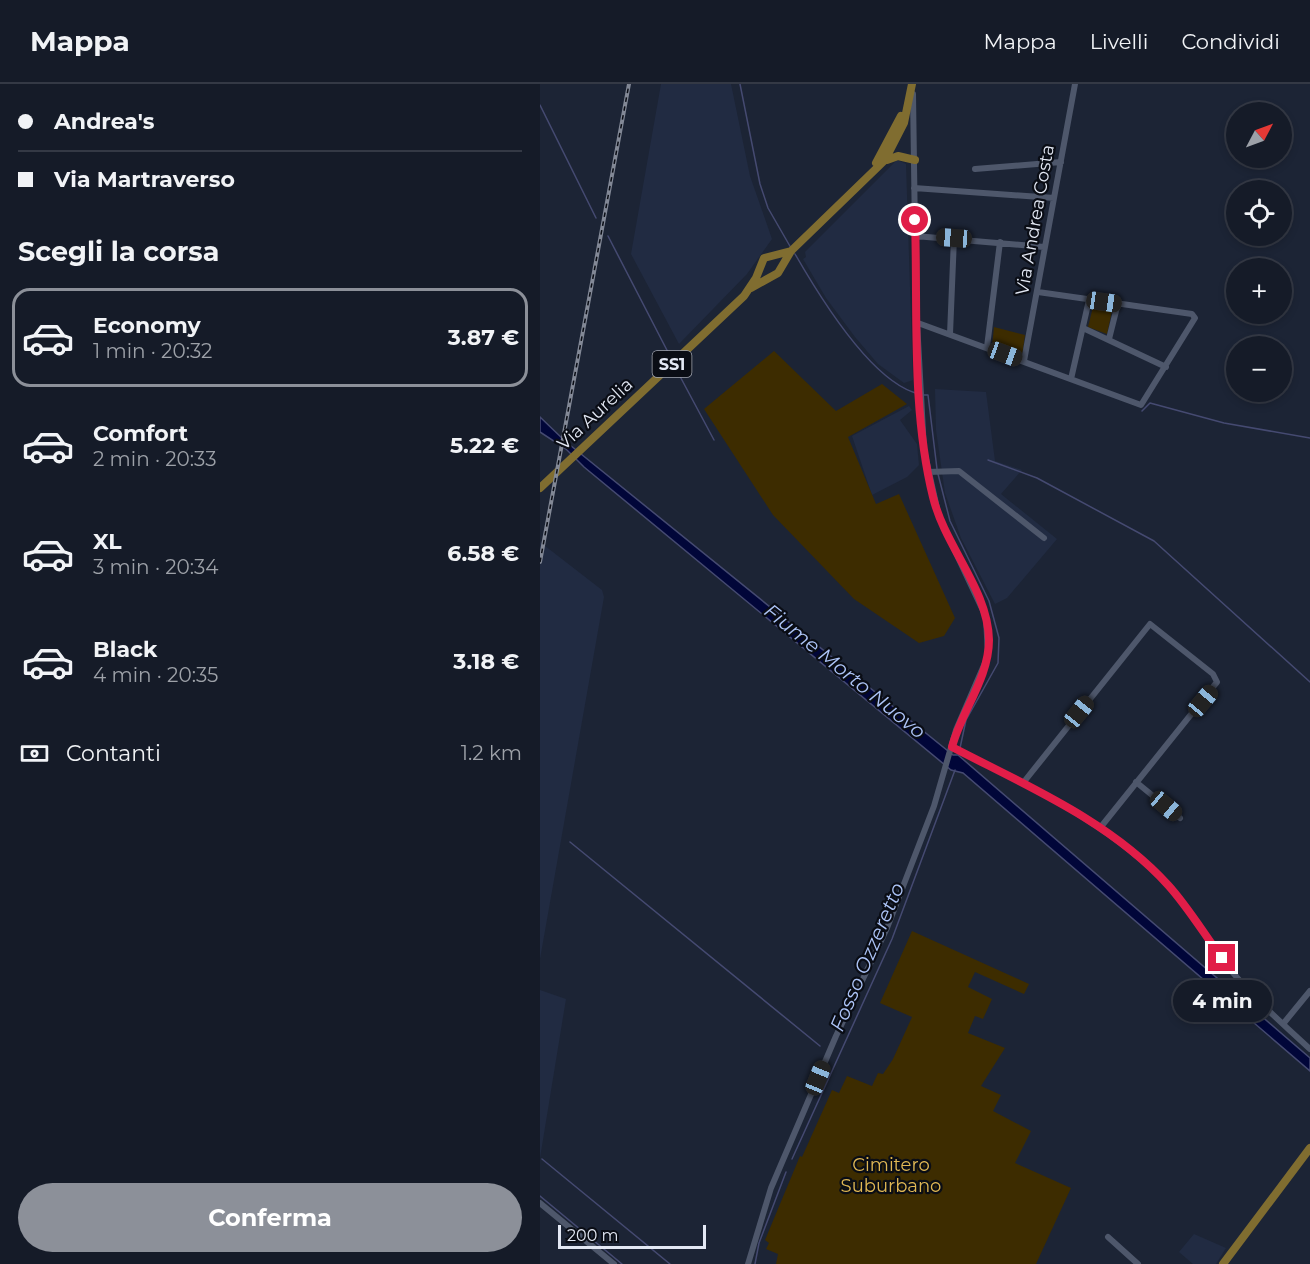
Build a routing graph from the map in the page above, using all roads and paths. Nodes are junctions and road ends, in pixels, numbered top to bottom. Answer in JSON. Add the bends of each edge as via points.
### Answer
{"nodes":[{"id":1,"x":910,"y":84,"type":"edge"},
{"id":2,"x":1075,"y":84,"type":"edge"},
{"id":3,"x":915,"y":160,"type":"junction"},
{"id":4,"x":1061,"y":162,"type":"junction"},
{"id":5,"x":880,"y":165,"type":"junction"},
{"id":6,"x":975,"y":169,"type":"dead end"},
{"id":7,"x":864,"y":181,"type":"junction"},
{"id":8,"x":914,"y":188,"type":"junction"},
{"id":9,"x":1054,"y":198,"type":"junction"},
{"id":10,"x":915,"y":236,"type":"junction"},
{"id":11,"x":954,"y":238,"type":"junction"},
{"id":12,"x":1000,"y":242,"type":"junction"},
{"id":13,"x":1044,"y":247,"type":"junction"},
{"id":14,"x":791,"y":251,"type":"junction"},
{"id":15,"x":774,"y":255,"type":"junction"},
{"id":16,"x":761,"y":267,"type":"junction"},
{"id":17,"x":781,"y":270,"type":"junction"},
{"id":18,"x":772,"y":276,"type":"junction"},
{"id":19,"x":750,"y":288,"type":"junction"},
{"id":20,"x":1038,"y":292,"type":"junction"},
{"id":21,"x":1089,"y":300,"type":"junction"},
{"id":22,"x":1119,"y":303,"type":"junction"},
{"id":23,"x":918,"y":322,"type":"junction"},
{"id":24,"x":1083,"y":328,"type":"junction"},
{"id":25,"x":950,"y":334,"type":"junction"},
{"id":26,"x":1109,"y":339,"type":"junction"},
{"id":27,"x":987,"y":347,"type":"junction"},
{"id":28,"x":1024,"y":361,"type":"junction"},
{"id":29,"x":1166,"y":367,"type":"junction"},
{"id":30,"x":1071,"y":379,"type":"junction"},
{"id":31,"x":928,"y":472,"type":"junction"},
{"id":32,"x":540,"y":488,"type":"edge"},
{"id":33,"x":1044,"y":538,"type":"dead end"},
{"id":34,"x":953,"y":749,"type":"junction"},
{"id":35,"x":1136,"y":782,"type":"junction"},
{"id":36,"x":1023,"y":783,"type":"junction"},
{"id":37,"x":1180,"y":818,"type":"dead end"},
{"id":38,"x":1100,"y":828,"type":"junction"},
{"id":39,"x":1310,"y":991,"type":"edge"},
{"id":40,"x":1282,"y":1024,"type":"junction"},
{"id":41,"x":1310,"y":1049,"type":"edge"},
{"id":42,"x":1310,"y":1148,"type":"edge"},
{"id":43,"x":540,"y":1203,"type":"edge"},
{"id":44,"x":1108,"y":1237,"type":"dead end"},
{"id":45,"x":614,"y":1264,"type":"edge"},
{"id":46,"x":748,"y":1264,"type":"edge"},
{"id":47,"x":1138,"y":1264,"type":"edge"},
{"id":48,"x":1223,"y":1264,"type":"edge"}],
"edges":[{"from":1,"to":3,"type":"street"},
{"from":1,"to":5,"type":"main road","number":"SS1","via":[[901,133]]},
{"from":1,"to":7,"type":"main road","number":"SS1","via":[[893,134]]},
{"from":2,"to":4,"type":"street","name":"Via Andrea Costa"},
{"from":3,"to":5,"type":"main road","via":[[895,156]]},
{"from":3,"to":8,"type":"street"},
{"from":4,"to":6,"type":"street"},
{"from":4,"to":9,"type":"street","name":"Via Andrea Costa"},
{"from":5,"to":7,"type":"main road","number":"SS1"},
{"from":7,"to":14,"type":"main road","number":"SS1"},
{"from":8,"to":9,"type":"street"},
{"from":8,"to":10,"type":"street"},
{"from":9,"to":13,"type":"street","name":"Via Andrea Costa"},
{"from":10,"to":11,"type":"street"},
{"from":10,"to":23,"type":"street"},
{"from":11,"to":12,"type":"street"},
{"from":11,"to":25,"type":"street"},
{"from":12,"to":13,"type":"street"},
{"from":12,"to":27,"type":"street"},
{"from":13,"to":20,"type":"street","name":"Via Andrea Costa"},
{"from":14,"to":15,"type":"main road","number":"SS1"},
{"from":14,"to":17,"type":"main road","number":"SS1"},
{"from":15,"to":16,"type":"main road","number":"SS1","via":[[764,258]]},
{"from":15,"to":17,"type":"main road","via":[[781,261]]},
{"from":16,"to":18,"type":"main road"},
{"from":16,"to":19,"type":"main road","name":"Via Aurelia","number":"SS1"},
{"from":17,"to":18,"type":"main road","number":"SS1"},
{"from":18,"to":19,"type":"main road","name":"Via Aurelia","number":"SS1"},
{"from":19,"to":32,"type":"main road","name":"Via Aurelia","number":"SS1"},
{"from":20,"to":21,"type":"street"},
{"from":20,"to":28,"type":"street","name":"Via Andrea Costa"},
{"from":21,"to":22,"type":"street"},
{"from":21,"to":24,"type":"street"},
{"from":22,"to":26,"type":"street"},
{"from":22,"to":29,"type":"street","via":[[1194,316]]},
{"from":23,"to":25,"type":"street"},
{"from":23,"to":31,"type":"street","via":[[920,400]]},
{"from":24,"to":26,"type":"street"},
{"from":24,"to":30,"type":"street"},
{"from":25,"to":27,"type":"street"},
{"from":26,"to":29,"type":"street"},
{"from":27,"to":28,"type":"street"},
{"from":28,"to":30,"type":"street"},
{"from":29,"to":30,"type":"street","via":[[1141,405]]},
{"from":31,"to":33,"type":"street","via":[[959,471]]},
{"from":31,"to":34,"type":"street","via":[[939,517],[980,600],[989,638],[984,670],[963,713]]},
{"from":34,"to":36,"type":"street"},
{"from":34,"to":46,"type":"street","via":[[887,928],[771,1188]]},
{"from":35,"to":36,"type":"street","via":[[1217,680],[1150,624]]},
{"from":35,"to":37,"type":"street"},
{"from":35,"to":38,"type":"street"},
{"from":36,"to":38,"type":"street"},
{"from":38,"to":40,"type":"street","via":[[1167,884],[1228,966]]},
{"from":39,"to":40,"type":"street"},
{"from":40,"to":41,"type":"street"},
{"from":42,"to":48,"type":"main road"},
{"from":43,"to":45,"type":"street"},
{"from":44,"to":47,"type":"street"}]}
